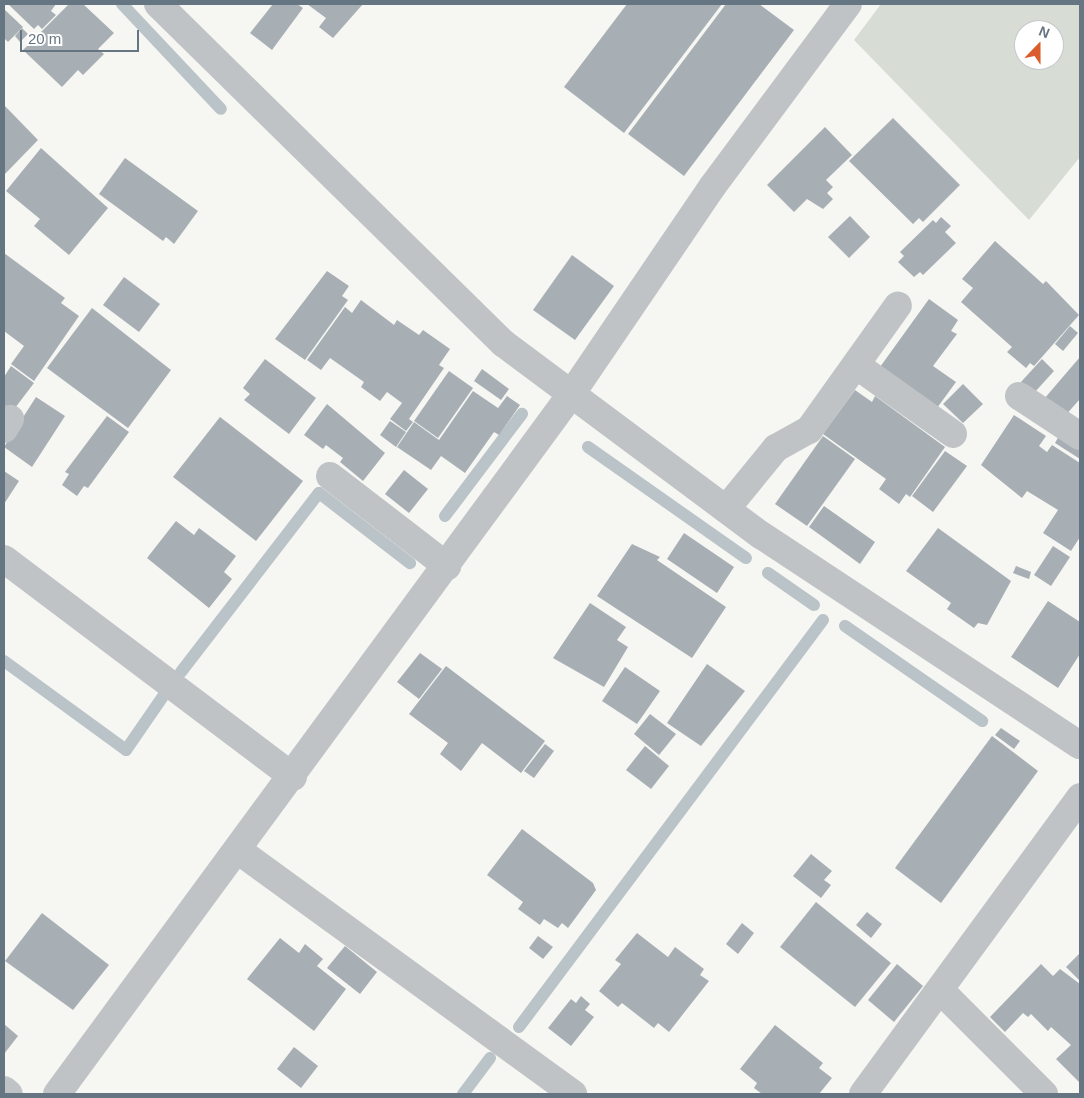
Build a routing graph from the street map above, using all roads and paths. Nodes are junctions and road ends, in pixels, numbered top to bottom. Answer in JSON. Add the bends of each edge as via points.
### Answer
{"nodes":[{"id":1,"x":158,"y":4,"type":"edge"},
{"id":2,"x":848,"y":4,"type":"edge"},
{"id":3,"x":898,"y":305,"type":"dead end"},
{"id":4,"x":856,"y":364,"type":"junction"},
{"id":5,"x":570,"y":396,"type":"junction"},
{"id":6,"x":1019,"y":396,"type":"dead end"},
{"id":7,"x":953,"y":434,"type":"dead end"},
{"id":8,"x":1080,"y":436,"type":"edge"},
{"id":9,"x":330,"y":476,"type":"dead end"},
{"id":10,"x":726,"y":509,"type":"junction"},
{"id":11,"x":4,"y":559,"type":"edge"},
{"id":12,"x":447,"y":566,"type":"junction"},
{"id":13,"x":1080,"y":745,"type":"edge"},
{"id":14,"x":293,"y":777,"type":"junction"},
{"id":15,"x":1080,"y":797,"type":"edge"},
{"id":16,"x":239,"y":851,"type":"junction"},
{"id":17,"x":940,"y":990,"type":"junction"},
{"id":18,"x":4,"y":1090,"type":"edge"},
{"id":19,"x":10,"y":1094,"type":"edge"},
{"id":20,"x":56,"y":1094,"type":"edge"},
{"id":21,"x":573,"y":1094,"type":"edge"},
{"id":22,"x":863,"y":1094,"type":"edge"},
{"id":23,"x":1044,"y":1094,"type":"edge"}],
"edges":[{"from":1,"to":5,"type":"street","via":[[439,283],[503,343]]},
{"from":2,"to":5,"type":"street","via":[[712,187]]},
{"from":3,"to":4,"type":"street"},
{"from":4,"to":7,"type":"street"},
{"from":4,"to":10,"type":"street","via":[[809,430],[776,448]]},
{"from":5,"to":10,"type":"street"},
{"from":5,"to":12,"type":"street"},
{"from":6,"to":8,"type":"street"},
{"from":9,"to":12,"type":"street"},
{"from":10,"to":13,"type":"street"},
{"from":11,"to":14,"type":"street"},
{"from":12,"to":14,"type":"street"},
{"from":14,"to":16,"type":"street"},
{"from":15,"to":17,"type":"street"},
{"from":16,"to":20,"type":"street"},
{"from":16,"to":21,"type":"street"},
{"from":17,"to":22,"type":"street"},
{"from":17,"to":23,"type":"street"},
{"from":18,"to":19,"type":"street"}]}
